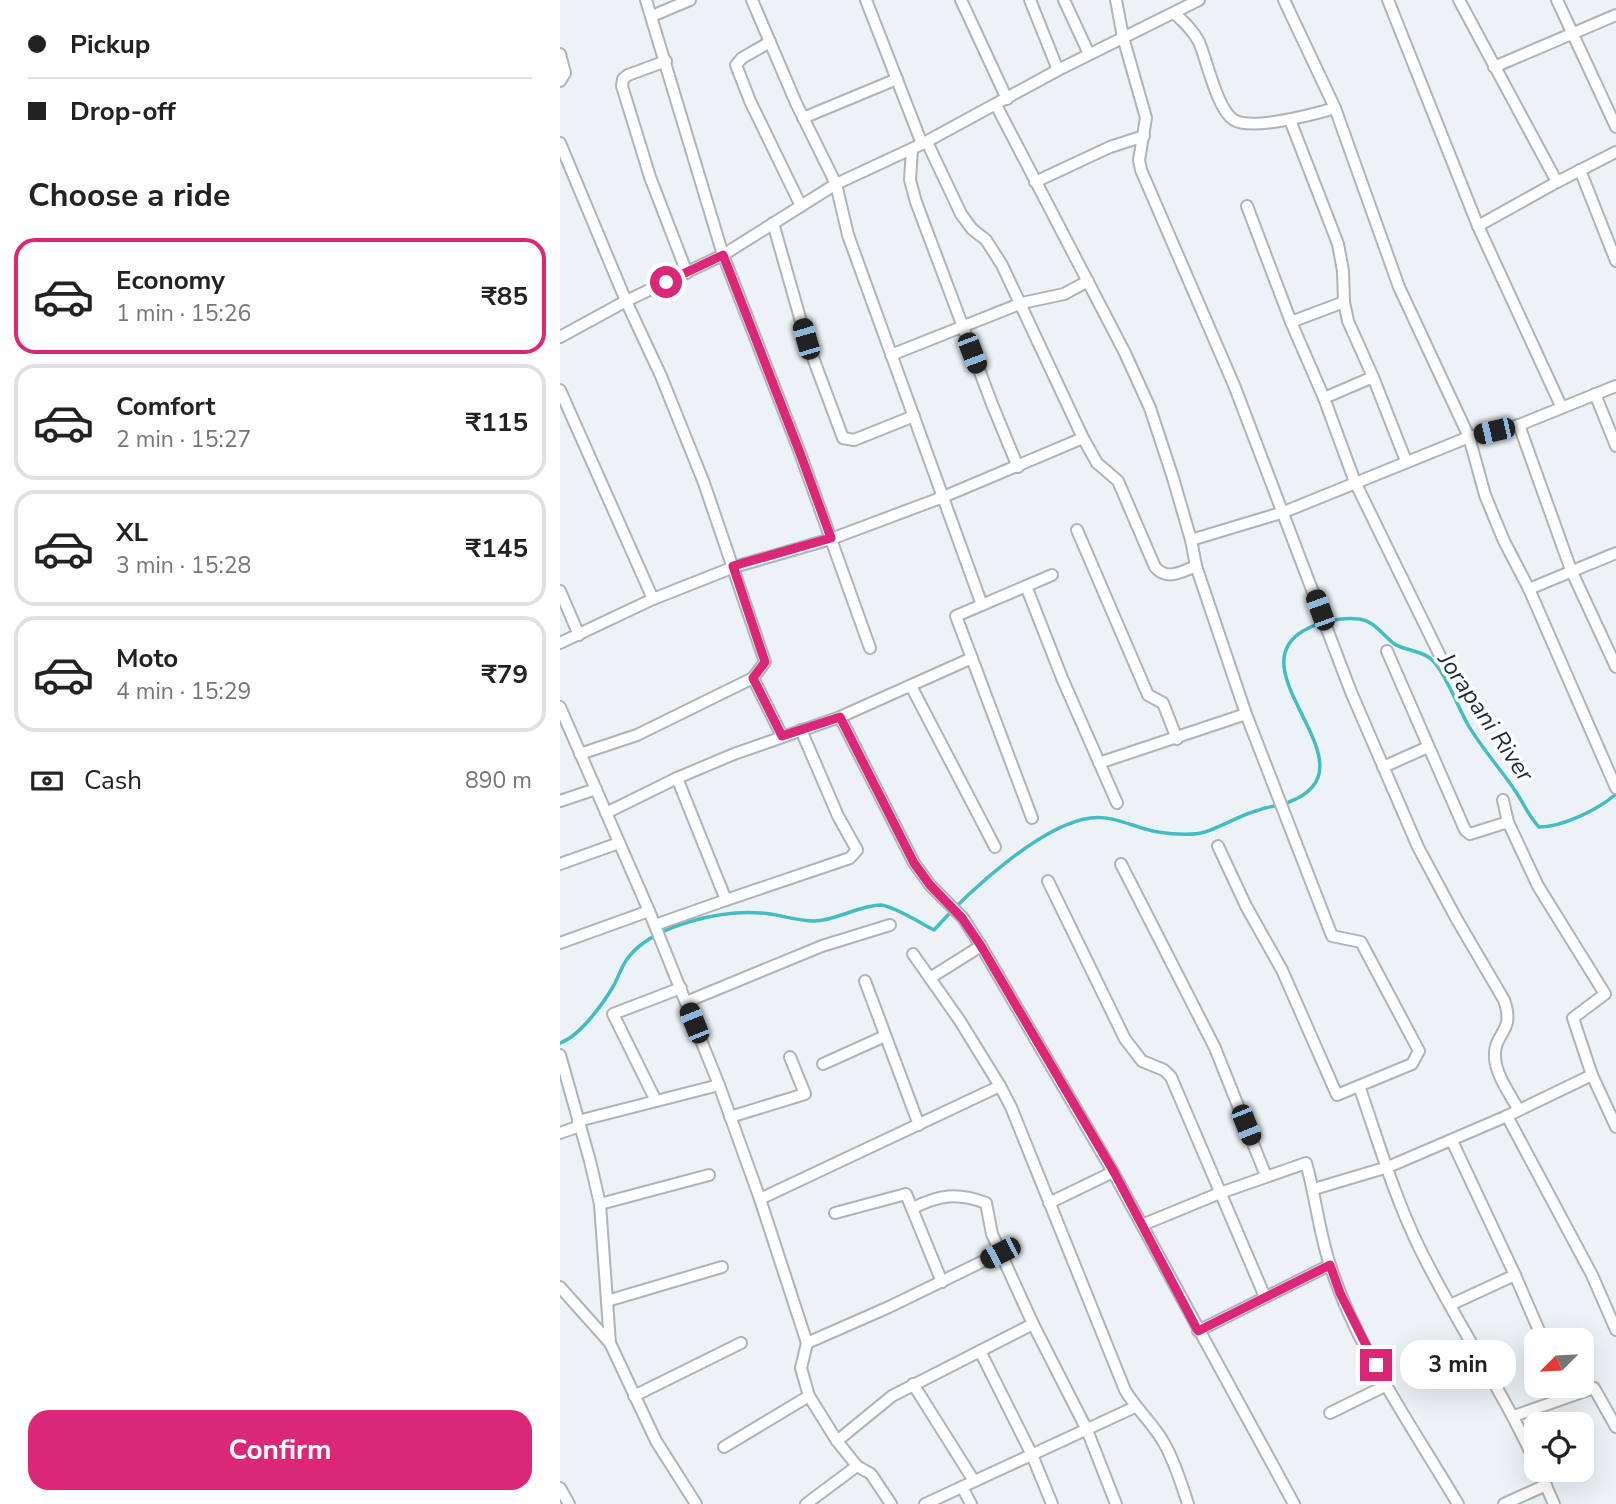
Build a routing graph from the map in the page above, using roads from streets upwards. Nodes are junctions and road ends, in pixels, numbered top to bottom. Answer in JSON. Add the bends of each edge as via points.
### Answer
{"nodes":[{"id":1,"x":646,"y":0,"type":"edge"},
{"id":2,"x":690,"y":0,"type":"edge"},
{"id":3,"x":752,"y":0,"type":"edge"},
{"id":4,"x":866,"y":0,"type":"edge"},
{"id":5,"x":961,"y":0,"type":"edge"},
{"id":6,"x":1030,"y":0,"type":"edge"},
{"id":7,"x":1064,"y":0,"type":"edge"},
{"id":8,"x":1116,"y":0,"type":"edge"},
{"id":9,"x":1199,"y":0,"type":"edge"},
{"id":10,"x":1284,"y":0,"type":"edge"},
{"id":11,"x":1388,"y":0,"type":"edge"},
{"id":12,"x":1459,"y":0,"type":"edge"},
{"id":13,"x":1557,"y":0,"type":"edge"},
{"id":14,"x":1174,"y":13,"type":"junction"},
{"id":15,"x":1616,"y":15,"type":"edge"},
{"id":16,"x":653,"y":16,"type":"junction"},
{"id":17,"x":1571,"y":34,"type":"junction"},
{"id":18,"x":1123,"y":37,"type":"junction"},
{"id":19,"x":770,"y":42,"type":"junction"},
{"id":20,"x":560,"y":54,"type":"edge"},
{"id":21,"x":1089,"y":54,"type":"junction"},
{"id":22,"x":666,"y":61,"type":"junction"},
{"id":23,"x":1494,"y":66,"type":"junction"},
{"id":24,"x":1058,"y":70,"type":"junction"},
{"id":25,"x":897,"y":79,"type":"junction"},
{"id":26,"x":560,"y":81,"type":"edge"},
{"id":27,"x":1007,"y":99,"type":"junction"},
{"id":28,"x":996,"y":105,"type":"junction"},
{"id":29,"x":1611,"y":105,"type":"edge"},
{"id":30,"x":1335,"y":108,"type":"junction"},
{"id":31,"x":803,"y":118,"type":"junction"},
{"id":32,"x":1290,"y":120,"type":"junction"},
{"id":33,"x":1616,"y":127,"type":"edge"},
{"id":34,"x":1144,"y":136,"type":"junction"},
{"id":35,"x":560,"y":143,"type":"edge"},
{"id":36,"x":921,"y":145,"type":"junction"},
{"id":37,"x":1616,"y":152,"type":"edge"},
{"id":38,"x":1580,"y":170,"type":"junction"},
{"id":39,"x":1035,"y":182,"type":"junction"},
{"id":40,"x":1557,"y":182,"type":"junction"},
{"id":41,"x":836,"y":184,"type":"junction"},
{"id":42,"x":801,"y":206,"type":"junction"},
{"id":43,"x":1247,"y":206,"type":"dead end"},
{"id":44,"x":773,"y":223,"type":"junction"},
{"id":45,"x":1478,"y":226,"type":"junction"},
{"id":46,"x":723,"y":255,"type":"junction"},
{"id":47,"x":1616,"y":261,"type":"edge"},
{"id":48,"x":687,"y":272,"type":"junction"},
{"id":49,"x":1088,"y":281,"type":"junction"},
{"id":50,"x":626,"y":301,"type":"junction"},
{"id":51,"x":1344,"y":302,"type":"junction"},
{"id":52,"x":1022,"y":303,"type":"junction"},
{"id":53,"x":560,"y":322,"type":"edge"},
{"id":54,"x":1291,"y":322,"type":"junction"},
{"id":55,"x":963,"y":327,"type":"junction"},
{"id":56,"x":564,"y":335,"type":"edge"},
{"id":57,"x":891,"y":355,"type":"junction"},
{"id":58,"x":1373,"y":377,"type":"junction"},
{"id":59,"x":1616,"y":386,"type":"edge"},
{"id":60,"x":560,"y":390,"type":"edge"},
{"id":61,"x":1595,"y":394,"type":"junction"},
{"id":62,"x":1324,"y":398,"type":"junction"},
{"id":63,"x":1561,"y":406,"type":"junction"},
{"id":64,"x":914,"y":416,"type":"junction"},
{"id":65,"x":1519,"y":425,"type":"junction"},
{"id":66,"x":1469,"y":436,"type":"junction"},
{"id":67,"x":1083,"y":438,"type":"junction"},
{"id":68,"x":1616,"y":446,"type":"edge"},
{"id":69,"x":1406,"y":461,"type":"junction"},
{"id":70,"x":1018,"y":467,"type":"junction"},
{"id":71,"x":1355,"y":482,"type":"junction"},
{"id":72,"x":943,"y":497,"type":"junction"},
{"id":73,"x":1283,"y":512,"type":"junction"},
{"id":74,"x":1077,"y":530,"type":"dead end"},
{"id":75,"x":831,"y":538,"type":"junction"},
{"id":76,"x":1191,"y":540,"type":"junction"},
{"id":77,"x":1616,"y":553,"type":"edge"},
{"id":78,"x":733,"y":566,"type":"junction"},
{"id":79,"x":1196,"y":566,"type":"junction"},
{"id":80,"x":1571,"y":570,"type":"junction"},
{"id":81,"x":1052,"y":575,"type":"dead end"},
{"id":82,"x":1026,"y":586,"type":"junction"},
{"id":83,"x":1529,"y":589,"type":"junction"},
{"id":84,"x":560,"y":591,"type":"edge"},
{"id":85,"x":653,"y":599,"type":"junction"},
{"id":86,"x":982,"y":605,"type":"junction"},
{"id":87,"x":579,"y":635,"type":"junction"},
{"id":88,"x":560,"y":643,"type":"edge"},
{"id":89,"x":870,"y":648,"type":"dead end"},
{"id":90,"x":1387,"y":651,"type":"dead end"},
{"id":91,"x":972,"y":658,"type":"junction"},
{"id":92,"x":1444,"y":664,"type":"dead end"},
{"id":93,"x":1616,"y":667,"type":"edge"},
{"id":94,"x":753,"y":678,"type":"junction"},
{"id":95,"x":911,"y":686,"type":"junction"},
{"id":96,"x":560,"y":707,"type":"edge"},
{"id":97,"x":1246,"y":714,"type":"junction"},
{"id":98,"x":840,"y":717,"type":"junction"},
{"id":99,"x":801,"y":730,"type":"junction"},
{"id":100,"x":782,"y":736,"type":"junction"},
{"id":101,"x":1177,"y":739,"type":"junction"},
{"id":102,"x":1428,"y":747,"type":"junction"},
{"id":103,"x":580,"y":754,"type":"junction"},
{"id":104,"x":1099,"y":763,"type":"junction"},
{"id":105,"x":1383,"y":767,"type":"junction"},
{"id":106,"x":677,"y":778,"type":"junction"},
{"id":107,"x":1615,"y":786,"type":"edge"},
{"id":108,"x":596,"y":789,"type":"junction"},
{"id":109,"x":1503,"y":800,"type":"dead end"},
{"id":110,"x":560,"y":801,"type":"edge"},
{"id":111,"x":1117,"y":803,"type":"dead end"},
{"id":112,"x":606,"y":813,"type":"junction"},
{"id":113,"x":1031,"y":818,"type":"dead end"},
{"id":114,"x":1508,"y":822,"type":"junction"},
{"id":115,"x":619,"y":843,"type":"junction"},
{"id":116,"x":1219,"y":846,"type":"dead end"},
{"id":117,"x":995,"y":847,"type":"dead end"},
{"id":118,"x":560,"y":864,"type":"edge"},
{"id":119,"x":1121,"y":864,"type":"dead end"},
{"id":120,"x":1048,"y":881,"type":"dead end"},
{"id":121,"x":726,"y":900,"type":"junction"},
{"id":122,"x":649,"y":911,"type":"junction"},
{"id":123,"x":890,"y":925,"type":"dead end"},
{"id":124,"x":656,"y":928,"type":"junction"},
{"id":125,"x":560,"y":943,"type":"edge"},
{"id":126,"x":981,"y":946,"type":"junction"},
{"id":127,"x":913,"y":954,"type":"dead end"},
{"id":128,"x":930,"y":978,"type":"junction"},
{"id":129,"x":865,"y":982,"type":"dead end"},
{"id":130,"x":681,"y":988,"type":"junction"},
{"id":131,"x":686,"y":1002,"type":"junction"},
{"id":132,"x":885,"y":1036,"type":"junction"},
{"id":133,"x":560,"y":1055,"type":"edge"},
{"id":134,"x":790,"y":1057,"type":"dead end"},
{"id":135,"x":823,"y":1064,"type":"dead end"},
{"id":136,"x":1592,"y":1075,"type":"junction"},
{"id":137,"x":719,"y":1085,"type":"junction"},
{"id":138,"x":1000,"y":1086,"type":"junction"},
{"id":139,"x":1359,"y":1086,"type":"junction"},
{"id":140,"x":656,"y":1101,"type":"junction"},
{"id":141,"x":1518,"y":1109,"type":"junction"},
{"id":142,"x":1507,"y":1116,"type":"junction"},
{"id":143,"x":730,"y":1117,"type":"junction"},
{"id":144,"x":579,"y":1124,"type":"junction"},
{"id":145,"x":919,"y":1125,"type":"junction"},
{"id":146,"x":1616,"y":1127,"type":"edge"},
{"id":147,"x":560,"y":1133,"type":"edge"},
{"id":148,"x":1452,"y":1141,"type":"junction"},
{"id":149,"x":1388,"y":1167,"type":"junction"},
{"id":150,"x":1114,"y":1172,"type":"junction"},
{"id":151,"x":709,"y":1175,"type":"dead end"},
{"id":152,"x":1266,"y":1177,"type":"junction"},
{"id":153,"x":1314,"y":1189,"type":"junction"},
{"id":154,"x":1220,"y":1193,"type":"junction"},
{"id":155,"x":760,"y":1199,"type":"junction"},
{"id":156,"x":1049,"y":1203,"type":"junction"},
{"id":157,"x":600,"y":1204,"type":"junction"},
{"id":158,"x":913,"y":1208,"type":"junction"},
{"id":159,"x":835,"y":1213,"type":"dead end"},
{"id":160,"x":1142,"y":1225,"type":"junction"},
{"id":161,"x":1000,"y":1253,"type":"junction"},
{"id":162,"x":1330,"y":1265,"type":"junction"},
{"id":163,"x":722,"y":1267,"type":"dead end"},
{"id":164,"x":1515,"y":1275,"type":"junction"},
{"id":165,"x":942,"y":1282,"type":"junction"},
{"id":166,"x":560,"y":1287,"type":"edge"},
{"id":167,"x":1265,"y":1297,"type":"junction"},
{"id":168,"x":607,"y":1301,"type":"junction"},
{"id":169,"x":1450,"y":1305,"type":"junction"},
{"id":170,"x":1033,"y":1324,"type":"junction"},
{"id":171,"x":1538,"y":1328,"type":"edge"},
{"id":172,"x":1616,"y":1330,"type":"edge"},
{"id":173,"x":1198,"y":1331,"type":"junction"},
{"id":174,"x":610,"y":1343,"type":"junction"},
{"id":175,"x":741,"y":1343,"type":"dead end"},
{"id":176,"x":807,"y":1343,"type":"junction"},
{"id":177,"x":980,"y":1351,"type":"junction"},
{"id":178,"x":913,"y":1384,"type":"junction"},
{"id":179,"x":1387,"y":1385,"type":"junction"},
{"id":180,"x":634,"y":1396,"type":"junction"},
{"id":181,"x":809,"y":1396,"type":"junction"},
{"id":182,"x":1135,"y":1407,"type":"junction"},
{"id":183,"x":1330,"y":1413,"type":"dead end"},
{"id":184,"x":1514,"y":1416,"type":"junction"},
{"id":185,"x":1616,"y":1427,"type":"edge"},
{"id":186,"x":1087,"y":1430,"type":"junction"},
{"id":187,"x":1524,"y":1438,"type":"edge"},
{"id":188,"x":837,"y":1441,"type":"junction"},
{"id":189,"x":724,"y":1447,"type":"dead end"},
{"id":190,"x":1031,"y":1455,"type":"junction"},
{"id":191,"x":857,"y":1466,"type":"junction"},
{"id":192,"x":974,"y":1481,"type":"junction"},
{"id":193,"x":1545,"y":1482,"type":"edge"},
{"id":194,"x":1546,"y":1485,"type":"junction"},
{"id":195,"x":962,"y":1487,"type":"junction"},
{"id":196,"x":560,"y":1488,"type":"edge"},
{"id":197,"x":569,"y":1504,"type":"edge"},
{"id":198,"x":696,"y":1504,"type":"edge"},
{"id":199,"x":806,"y":1504,"type":"edge"},
{"id":200,"x":891,"y":1504,"type":"edge"},
{"id":201,"x":925,"y":1504,"type":"edge"},
{"id":202,"x":971,"y":1504,"type":"edge"},
{"id":203,"x":1052,"y":1504,"type":"edge"},
{"id":204,"x":1116,"y":1504,"type":"edge"},
{"id":205,"x":1188,"y":1504,"type":"edge"},
{"id":206,"x":1294,"y":1504,"type":"edge"},
{"id":207,"x":1458,"y":1504,"type":"edge"},
{"id":208,"x":1504,"y":1504,"type":"edge"},
{"id":209,"x":1554,"y":1504,"type":"edge"}],
"edges":[{"from":1,"to":16,"type":"street"},
{"from":2,"to":16,"type":"street"},
{"from":3,"to":19,"type":"street"},
{"from":4,"to":25,"type":"street"},
{"from":5,"to":27,"type":"street"},
{"from":6,"to":24,"type":"street"},
{"from":7,"to":21,"type":"street"},
{"from":8,"to":18,"type":"street"},
{"from":9,"to":14,"type":"street"},
{"from":10,"to":30,"type":"street"},
{"from":11,"to":45,"type":"street"},
{"from":12,"to":23,"type":"street"},
{"from":13,"to":17,"type":"street"},
{"from":14,"to":18,"type":"street"},
{"from":14,"to":32,"type":"street","via":[[1198,40],[1224,110],[1234,120]]},
{"from":15,"to":17,"type":"street"},
{"from":16,"to":22,"type":"street"},
{"from":17,"to":23,"type":"street"},
{"from":17,"to":29,"type":"street"},
{"from":18,"to":21,"type":"street"},
{"from":18,"to":34,"type":"street","via":[[1146,118]]},
{"from":19,"to":31,"type":"street"},
{"from":19,"to":42,"type":"street","via":[[736,65]]},
{"from":20,"to":26,"type":"street","via":[[565,72]]},
{"from":21,"to":24,"type":"street"},
{"from":22,"to":46,"type":"street"},
{"from":22,"to":48,"type":"street","via":[[628,75],[622,86],[654,189]]},
{"from":23,"to":40,"type":"street"},
{"from":24,"to":27,"type":"street"},
{"from":25,"to":31,"type":"street"},
{"from":25,"to":36,"type":"street"},
{"from":27,"to":28,"type":"street"},
{"from":28,"to":36,"type":"street"},
{"from":28,"to":39,"type":"street"},
{"from":29,"to":33,"type":"street"},
{"from":30,"to":32,"type":"street"},
{"from":30,"to":66,"type":"street","via":[[1399,287]]},
{"from":31,"to":41,"type":"street"},
{"from":32,"to":51,"type":"street","via":[[1338,244]]},
{"from":34,"to":39,"type":"street"},
{"from":34,"to":73,"type":"street","via":[[1139,160],[1142,170]]},
{"from":35,"to":50,"type":"street"},
{"from":36,"to":41,"type":"street"},
{"from":36,"to":52,"type":"street","via":[[961,214],[995,251]]},
{"from":36,"to":55,"type":"street","via":[[910,180],[912,190]]},
{"from":37,"to":38,"type":"street"},
{"from":38,"to":40,"type":"street"},
{"from":38,"to":47,"type":"street"},
{"from":39,"to":49,"type":"street"},
{"from":40,"to":45,"type":"street"},
{"from":41,"to":42,"type":"street"},
{"from":41,"to":57,"type":"street","via":[[848,235]]},
{"from":42,"to":44,"type":"street"},
{"from":43,"to":54,"type":"street"},
{"from":44,"to":46,"type":"street"},
{"from":44,"to":64,"type":"street","via":[[806,339],[843,438],[854,440]]},
{"from":45,"to":63,"type":"street"},
{"from":46,"to":48,"type":"street"},
{"from":46,"to":75,"type":"street"},
{"from":48,"to":50,"type":"street"},
{"from":49,"to":52,"type":"street","via":[[1051,298]]},
{"from":49,"to":76,"type":"street","via":[[1150,408]]},
{"from":50,"to":56,"type":"street"},
{"from":50,"to":78,"type":"street","via":[[661,376]]},
{"from":51,"to":54,"type":"street"},
{"from":51,"to":58,"type":"street"},
{"from":52,"to":55,"type":"street"},
{"from":52,"to":67,"type":"street"},
{"from":53,"to":56,"type":"street"},
{"from":54,"to":62,"type":"street"},
{"from":55,"to":57,"type":"street"},
{"from":55,"to":70,"type":"street"},
{"from":57,"to":64,"type":"street"},
{"from":58,"to":62,"type":"street"},
{"from":58,"to":69,"type":"street"},
{"from":59,"to":61,"type":"street"},
{"from":60,"to":85,"type":"street"},
{"from":61,"to":63,"type":"street"},
{"from":61,"to":68,"type":"street"},
{"from":62,"to":71,"type":"street"},
{"from":63,"to":65,"type":"street"},
{"from":64,"to":72,"type":"street"},
{"from":65,"to":66,"type":"street"},
{"from":65,"to":80,"type":"street"},
{"from":66,"to":69,"type":"street"},
{"from":66,"to":83,"type":"street","via":[[1489,506]]},
{"from":67,"to":70,"type":"street"},
{"from":67,"to":79,"type":"street","via":[[1097,463],[1118,481],[1160,574],[1174,575]]},
{"from":69,"to":71,"type":"street"},
{"from":70,"to":72,"type":"street"},
{"from":71,"to":73,"type":"street"},
{"from":71,"to":92,"type":"street"},
{"from":72,"to":75,"type":"street"},
{"from":72,"to":86,"type":"street"},
{"from":73,"to":76,"type":"street"},
{"from":73,"to":105,"type":"street"},
{"from":74,"to":101,"type":"street","via":[[1148,695],[1163,703]]},
{"from":75,"to":78,"type":"street"},
{"from":75,"to":89,"type":"street"},
{"from":76,"to":79,"type":"street"},
{"from":77,"to":80,"type":"street"},
{"from":78,"to":85,"type":"street"},
{"from":78,"to":94,"type":"street","via":[[765,662]]},
{"from":79,"to":97,"type":"street"},
{"from":80,"to":83,"type":"street"},
{"from":80,"to":93,"type":"street"},
{"from":81,"to":82,"type":"street"},
{"from":82,"to":86,"type":"street"},
{"from":82,"to":104,"type":"street"},
{"from":83,"to":107,"type":"street"},
{"from":84,"to":87,"type":"street"},
{"from":85,"to":87,"type":"street"},
{"from":86,"to":91,"type":"street","via":[[956,616]]},
{"from":87,"to":88,"type":"street"},
{"from":90,"to":102,"type":"street"},
{"from":91,"to":95,"type":"street"},
{"from":91,"to":113,"type":"street"},
{"from":94,"to":100,"type":"street"},
{"from":94,"to":103,"type":"street","via":[[637,735]]},
{"from":95,"to":98,"type":"street"},
{"from":95,"to":117,"type":"street"},
{"from":96,"to":103,"type":"street"},
{"from":97,"to":101,"type":"street"},
{"from":97,"to":139,"type":"street","via":[[1332,936],[1362,942],[1419,1051],[1412,1064]]},
{"from":98,"to":99,"type":"street"},
{"from":98,"to":126,"type":"street","via":[[914,863]]},
{"from":99,"to":100,"type":"street"},
{"from":99,"to":121,"type":"street","via":[[858,850],[850,858]]},
{"from":100,"to":106,"type":"street"},
{"from":101,"to":104,"type":"street"},
{"from":102,"to":105,"type":"street"},
{"from":102,"to":114,"type":"street","via":[[1469,834]]},
{"from":103,"to":108,"type":"street"},
{"from":104,"to":111,"type":"street"},
{"from":105,"to":141,"type":"street","via":[[1418,846],[1504,1000],[1508,1024],[1494,1056]]},
{"from":106,"to":112,"type":"street"},
{"from":106,"to":121,"type":"street"},
{"from":108,"to":110,"type":"street"},
{"from":108,"to":112,"type":"street"},
{"from":109,"to":114,"type":"street"},
{"from":112,"to":115,"type":"street"},
{"from":114,"to":136,"type":"street","via":[[1538,886],[1605,994],[1573,1018]]},
{"from":115,"to":118,"type":"street"},
{"from":115,"to":122,"type":"street"},
{"from":116,"to":139,"type":"street","via":[[1282,970],[1337,1094]]},
{"from":119,"to":152,"type":"street","via":[[1215,1048]]},
{"from":120,"to":154,"type":"street","via":[[1125,1038],[1142,1061],[1171,1077]]},
{"from":121,"to":124,"type":"street"},
{"from":122,"to":124,"type":"street"},
{"from":122,"to":125,"type":"street"},
{"from":123,"to":131,"type":"street","via":[[822,946]]},
{"from":124,"to":130,"type":"street"},
{"from":126,"to":128,"type":"street"},
{"from":126,"to":150,"type":"street"},
{"from":127,"to":128,"type":"street"},
{"from":128,"to":138,"type":"street"},
{"from":129,"to":132,"type":"street"},
{"from":130,"to":131,"type":"street"},
{"from":130,"to":140,"type":"street","via":[[613,1014]]},
{"from":131,"to":137,"type":"street"},
{"from":132,"to":135,"type":"street"},
{"from":132,"to":145,"type":"street"},
{"from":133,"to":144,"type":"street"},
{"from":134,"to":143,"type":"street","via":[[805,1094]]},
{"from":136,"to":141,"type":"street"},
{"from":136,"to":146,"type":"street"},
{"from":137,"to":140,"type":"street"},
{"from":137,"to":143,"type":"street"},
{"from":138,"to":145,"type":"street"},
{"from":138,"to":156,"type":"street"},
{"from":139,"to":149,"type":"street"},
{"from":140,"to":144,"type":"street"},
{"from":141,"to":142,"type":"street"},
{"from":142,"to":148,"type":"street"},
{"from":142,"to":172,"type":"street","via":[[1592,1275]]},
{"from":143,"to":155,"type":"street"},
{"from":144,"to":147,"type":"street"},
{"from":144,"to":157,"type":"street"},
{"from":145,"to":155,"type":"street"},
{"from":148,"to":149,"type":"street"},
{"from":148,"to":164,"type":"street"},
{"from":149,"to":153,"type":"street"},
{"from":149,"to":169,"type":"street","via":[[1400,1205]]},
{"from":150,"to":156,"type":"street"},
{"from":150,"to":160,"type":"street"},
{"from":151,"to":157,"type":"street"},
{"from":152,"to":153,"type":"street","via":[[1306,1163]]},
{"from":152,"to":154,"type":"street"},
{"from":153,"to":162,"type":"street"},
{"from":154,"to":160,"type":"street"},
{"from":154,"to":167,"type":"street"},
{"from":155,"to":176,"type":"street"},
{"from":156,"to":182,"type":"street"},
{"from":157,"to":168,"type":"street"},
{"from":158,"to":159,"type":"street","via":[[906,1194]]},
{"from":158,"to":161,"type":"street","via":[[952,1195],[986,1203]]},
{"from":158,"to":165,"type":"street"},
{"from":160,"to":173,"type":"street"},
{"from":161,"to":165,"type":"street"},
{"from":161,"to":170,"type":"street"},
{"from":162,"to":167,"type":"street"},
{"from":162,"to":179,"type":"street"},
{"from":163,"to":168,"type":"street"},
{"from":164,"to":169,"type":"street"},
{"from":164,"to":171,"type":"street"},
{"from":165,"to":176,"type":"street"},
{"from":166,"to":174,"type":"street"},
{"from":167,"to":173,"type":"street"},
{"from":168,"to":174,"type":"street"},
{"from":169,"to":184,"type":"street"},
{"from":170,"to":177,"type":"street"},
{"from":170,"to":186,"type":"street"},
{"from":173,"to":206,"type":"street"},
{"from":174,"to":180,"type":"street"},
{"from":175,"to":180,"type":"street"},
{"from":176,"to":181,"type":"street","via":[[801,1368]]},
{"from":177,"to":178,"type":"street"},
{"from":177,"to":190,"type":"street"},
{"from":178,"to":188,"type":"street"},
{"from":178,"to":192,"type":"street"},
{"from":179,"to":183,"type":"street"},
{"from":179,"to":207,"type":"street"},
{"from":180,"to":198,"type":"street"},
{"from":181,"to":188,"type":"street"},
{"from":181,"to":189,"type":"street"},
{"from":182,"to":186,"type":"street"},
{"from":182,"to":205,"type":"street","via":[[1164,1442]]},
{"from":184,"to":185,"type":"street","via":[[1594,1388]]},
{"from":184,"to":187,"type":"street"},
{"from":186,"to":190,"type":"street"},
{"from":186,"to":204,"type":"street"},
{"from":188,"to":191,"type":"street"},
{"from":190,"to":192,"type":"street"},
{"from":190,"to":203,"type":"street"},
{"from":191,"to":199,"type":"street"},
{"from":191,"to":200,"type":"street","via":[[871,1474]]},
{"from":192,"to":195,"type":"street"},
{"from":193,"to":194,"type":"street"},
{"from":194,"to":208,"type":"street"},
{"from":194,"to":209,"type":"street"},
{"from":195,"to":201,"type":"street"},
{"from":195,"to":202,"type":"street"},
{"from":196,"to":197,"type":"street"}]}
